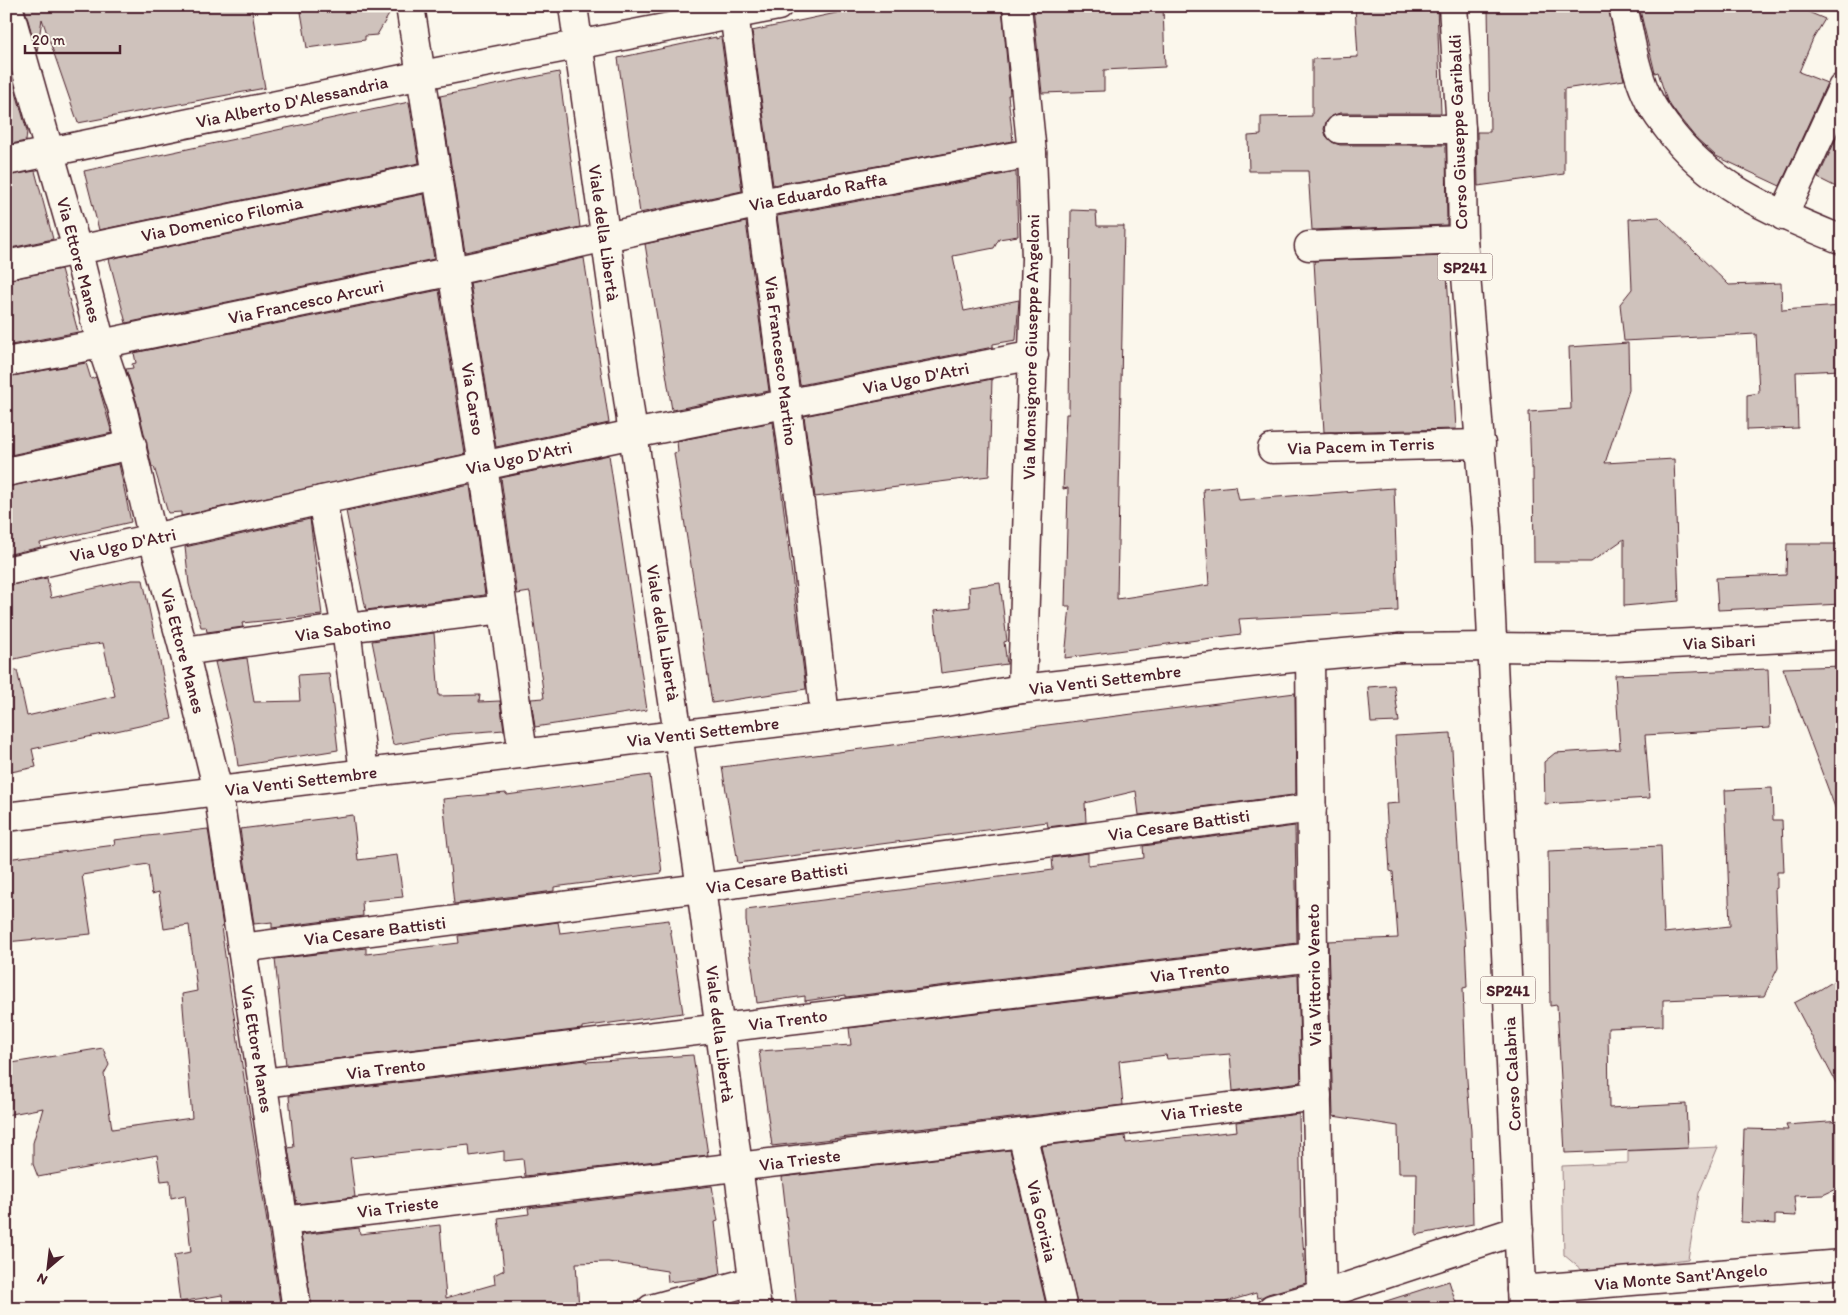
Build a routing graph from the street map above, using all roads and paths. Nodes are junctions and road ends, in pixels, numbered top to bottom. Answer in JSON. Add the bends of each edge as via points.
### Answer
{"nodes":[{"id":1,"x":8,"y":6,"type":"edge"},
{"id":2,"x":410,"y":6,"type":"edge"},
{"id":3,"x":778,"y":6,"type":"edge"},
{"id":4,"x":1017,"y":6,"type":"edge"},
{"id":5,"x":1453,"y":6,"type":"edge"},
{"id":6,"x":1623,"y":6,"type":"edge"},
{"id":7,"x":734,"y":11,"type":"edge"},
{"id":8,"x":573,"y":12,"type":"edge"},
{"id":9,"x":579,"y":45,"type":"junction"},
{"id":10,"x":15,"y":58,"type":"edge"},
{"id":11,"x":422,"y":75,"type":"junction"},
{"id":12,"x":1842,"y":88,"type":"edge"},
{"id":13,"x":1340,"y":129,"type":"dead end"},
{"id":14,"x":1461,"y":129,"type":"junction"},
{"id":15,"x":49,"y":152,"type":"junction"},
{"id":16,"x":1032,"y":153,"type":"junction"},
{"id":17,"x":6,"y":161,"type":"edge"},
{"id":18,"x":438,"y":174,"type":"junction"},
{"id":19,"x":760,"y":203,"type":"junction"},
{"id":20,"x":1783,"y":216,"type":"junction"},
{"id":21,"x":605,"y":237,"type":"junction"},
{"id":22,"x":1463,"y":240,"type":"junction"},
{"id":23,"x":1842,"y":240,"type":"edge"},
{"id":24,"x":1309,"y":246,"type":"dead end"},
{"id":25,"x":77,"y":249,"type":"junction"},
{"id":26,"x":6,"y":265,"type":"edge"},
{"id":27,"x":453,"y":271,"type":"junction"},
{"id":28,"x":101,"y":344,"type":"junction"},
{"id":29,"x":1034,"y":355,"type":"junction"},
{"id":30,"x":6,"y":362,"type":"edge"},
{"id":31,"x":786,"y":404,"type":"junction"},
{"id":32,"x":633,"y":434,"type":"junction"},
{"id":33,"x":1481,"y":444,"type":"junction"},
{"id":34,"x":132,"y":445,"type":"junction"},
{"id":35,"x":1331,"y":447,"type":"dead end"},
{"id":36,"x":483,"y":466,"type":"junction"},
{"id":37,"x":6,"y":472,"type":"edge"},
{"id":38,"x":322,"y":500,"type":"junction"},
{"id":39,"x":153,"y":540,"type":"junction"},
{"id":40,"x":6,"y":571,"type":"edge"},
{"id":41,"x":503,"y":609,"type":"junction"},
{"id":42,"x":346,"y":628,"type":"junction"},
{"id":43,"x":1842,"y":636,"type":"edge"},
{"id":44,"x":1493,"y":647,"type":"junction"},
{"id":45,"x":184,"y":651,"type":"junction"},
{"id":46,"x":1310,"y":656,"type":"junction"},
{"id":47,"x":1022,"y":689,"type":"junction"},
{"id":48,"x":825,"y":717,"type":"junction"},
{"id":49,"x":678,"y":735,"type":"junction"},
{"id":50,"x":523,"y":754,"type":"junction"},
{"id":51,"x":364,"y":773,"type":"junction"},
{"id":52,"x":218,"y":791,"type":"junction"},
{"id":53,"x":1312,"y":808,"type":"junction"},
{"id":54,"x":6,"y":817,"type":"edge"},
{"id":55,"x":701,"y":888,"type":"junction"},
{"id":56,"x":242,"y":948,"type":"junction"},
{"id":57,"x":1313,"y":957,"type":"junction"},
{"id":58,"x":719,"y":1029,"type":"junction"},
{"id":59,"x":263,"y":1084,"type":"junction"},
{"id":60,"x":1317,"y":1096,"type":"junction"},
{"id":61,"x":1022,"y":1133,"type":"junction"},
{"id":62,"x":737,"y":1168,"type":"junction"},
{"id":63,"x":283,"y":1221,"type":"junction"},
{"id":64,"x":1519,"y":1230,"type":"junction"},
{"id":65,"x":1842,"y":1264,"type":"edge"},
{"id":66,"x":753,"y":1281,"type":"junction"},
{"id":67,"x":1322,"y":1295,"type":"junction"},
{"id":68,"x":1522,"y":1299,"type":"edge"},
{"id":69,"x":297,"y":1309,"type":"edge"},
{"id":70,"x":651,"y":1309,"type":"edge"},
{"id":71,"x":757,"y":1309,"type":"edge"},
{"id":72,"x":1063,"y":1309,"type":"edge"},
{"id":73,"x":1272,"y":1309,"type":"edge"}],
"edges":[{"from":1,"to":10,"type":"street","name":"Via Ettore Manes"},
{"from":2,"to":11,"type":"street","name":"Via Carso"},
{"from":3,"to":7,"type":"street"},
{"from":4,"to":16,"type":"street","name":"Via Monsignore Giuseppe Angeloni"},
{"from":5,"to":14,"type":"street","name":"Corso Giuseppe Garibaldi","number":"SP241"},
{"from":6,"to":20,"type":"street","via":[[1646,95],[1675,139],[1736,192]]},
{"from":7,"to":9,"type":"street","name":"Via Alberto D'Alessandria"},
{"from":7,"to":19,"type":"street","name":"Via Francesco Martino"},
{"from":8,"to":9,"type":"street","name":"Viale della Libertà"},
{"from":9,"to":11,"type":"street","name":"Via Alberto D'Alessandria"},
{"from":9,"to":21,"type":"street","name":"Viale della Libertà"},
{"from":10,"to":15,"type":"street","name":"Via Ettore Manes"},
{"from":11,"to":15,"type":"street","name":"Via Alberto D'Alessandria"},
{"from":11,"to":18,"type":"street","name":"Via Carso"},
{"from":12,"to":20,"type":"street"},
{"from":13,"to":14,"type":"street"},
{"from":14,"to":22,"type":"street","name":"Corso Giuseppe Garibaldi","number":"SP241"},
{"from":15,"to":17,"type":"street","name":"Via Alberto D'Alessandria"},
{"from":15,"to":25,"type":"street","name":"Via Ettore Manes"},
{"from":16,"to":19,"type":"street","name":"Via Eduardo Raffa"},
{"from":16,"to":29,"type":"street","name":"Via Monsignore Giuseppe Angeloni","via":[[1036,258]]},
{"from":18,"to":25,"type":"street","name":"Via Domenico Filomia"},
{"from":18,"to":27,"type":"street","name":"Via Carso"},
{"from":19,"to":21,"type":"street","name":"Via Eduardo Raffa"},
{"from":19,"to":31,"type":"street","name":"Via Francesco Martino"},
{"from":20,"to":23,"type":"street"},
{"from":21,"to":27,"type":"street","name":"Via Francesco Arcuri"},
{"from":21,"to":32,"type":"street","name":"Viale della Libertà"},
{"from":22,"to":24,"type":"street"},
{"from":22,"to":33,"type":"street","name":"Corso Giuseppe Garibaldi","number":"SP241"},
{"from":25,"to":26,"type":"street","name":"Via Domenico Filomia"},
{"from":25,"to":28,"type":"street","name":"Via Ettore Manes"},
{"from":27,"to":28,"type":"street","name":"Via Francesco Arcuri"},
{"from":27,"to":36,"type":"street","name":"Via Carso"},
{"from":28,"to":30,"type":"street","name":"Via Francesco Arcuri"},
{"from":28,"to":34,"type":"street","name":"Via Ettore Manes"},
{"from":29,"to":31,"type":"street","name":"Via Ugo D'Atri"},
{"from":29,"to":47,"type":"street","name":"Via Monsignore Giuseppe Angeloni"},
{"from":31,"to":32,"type":"street","name":"Via Ugo D'Atri"},
{"from":31,"to":48,"type":"street","name":"Via Francesco Martino"},
{"from":32,"to":36,"type":"street","name":"Via Ugo D'Atri"},
{"from":32,"to":49,"type":"street","name":"Viale della Libertà"},
{"from":33,"to":35,"type":"street","name":"Via Pacem in Terris","via":[[1272,449]]},
{"from":33,"to":44,"type":"street","name":"Corso Giuseppe Garibaldi","number":"SP241"},
{"from":34,"to":37,"type":"street"},
{"from":34,"to":39,"type":"street","name":"Via Ettore Manes"},
{"from":36,"to":38,"type":"street","name":"Via Ugo D'Atri"},
{"from":36,"to":41,"type":"street","name":"Via Carso"},
{"from":38,"to":39,"type":"street","name":"Via Ugo D'Atri"},
{"from":38,"to":42,"type":"street"},
{"from":39,"to":40,"type":"street","name":"Via Ugo D'Atri"},
{"from":39,"to":45,"type":"street","name":"Via Ettore Manes"},
{"from":41,"to":42,"type":"street","name":"Via Sabotino"},
{"from":41,"to":50,"type":"street","name":"Via Carso"},
{"from":42,"to":45,"type":"street","name":"Via Sabotino"},
{"from":42,"to":51,"type":"street"},
{"from":43,"to":44,"type":"street","name":"Via Sibari","via":[[1596,648]]},
{"from":44,"to":46,"type":"street","name":"Via Venti Settembre","via":[[1400,648]]},
{"from":44,"to":64,"type":"street","name":"Corso Calabria","number":"SP241"},
{"from":45,"to":52,"type":"street","name":"Via Ettore Manes"},
{"from":46,"to":47,"type":"street","name":"Via Venti Settembre"},
{"from":46,"to":53,"type":"street","name":"Via Vittorio Veneto"},
{"from":47,"to":48,"type":"street","name":"Via Venti Settembre"},
{"from":48,"to":49,"type":"street","name":"Via Venti Settembre"},
{"from":49,"to":50,"type":"street","name":"Via Venti Settembre"},
{"from":49,"to":55,"type":"street","name":"Viale della Libertà"},
{"from":50,"to":51,"type":"street","name":"Via Venti Settembre"},
{"from":51,"to":52,"type":"street","name":"Via Venti Settembre"},
{"from":52,"to":54,"type":"street","name":"Via Venti Settembre"},
{"from":52,"to":56,"type":"street","name":"Via Ettore Manes"},
{"from":53,"to":55,"type":"street","name":"Via Cesare Battisti"},
{"from":53,"to":57,"type":"street","name":"Via Vittorio Veneto"},
{"from":55,"to":56,"type":"street","name":"Via Cesare Battisti"},
{"from":55,"to":58,"type":"street","name":"Viale della Libertà"},
{"from":56,"to":59,"type":"street","name":"Via Ettore Manes"},
{"from":57,"to":58,"type":"street","name":"Via Trento"},
{"from":57,"to":60,"type":"street","name":"Via Vittorio Veneto"},
{"from":58,"to":59,"type":"street","name":"Via Trento"},
{"from":58,"to":62,"type":"street","name":"Viale della Libertà"},
{"from":59,"to":63,"type":"street","name":"Via Ettore Manes"},
{"from":60,"to":61,"type":"street","name":"Via Trieste"},
{"from":60,"to":67,"type":"street","name":"Via Vittorio Veneto"},
{"from":61,"to":62,"type":"street","name":"Via Trieste"},
{"from":61,"to":72,"type":"street","name":"Via Gorizia"},
{"from":62,"to":63,"type":"street","name":"Via Trieste"},
{"from":62,"to":66,"type":"street","name":"Viale della Libertà"},
{"from":63,"to":69,"type":"street","name":"Via Ettore Manes"},
{"from":64,"to":67,"type":"street"},
{"from":64,"to":68,"type":"street","name":"Corso Calabria","number":"SP241"},
{"from":65,"to":68,"type":"street","name":"Via Monte Sant'Angelo"},
{"from":66,"to":70,"type":"street"},
{"from":66,"to":71,"type":"street","name":"Viale della Libertà"},
{"from":67,"to":73,"type":"street"}]}
